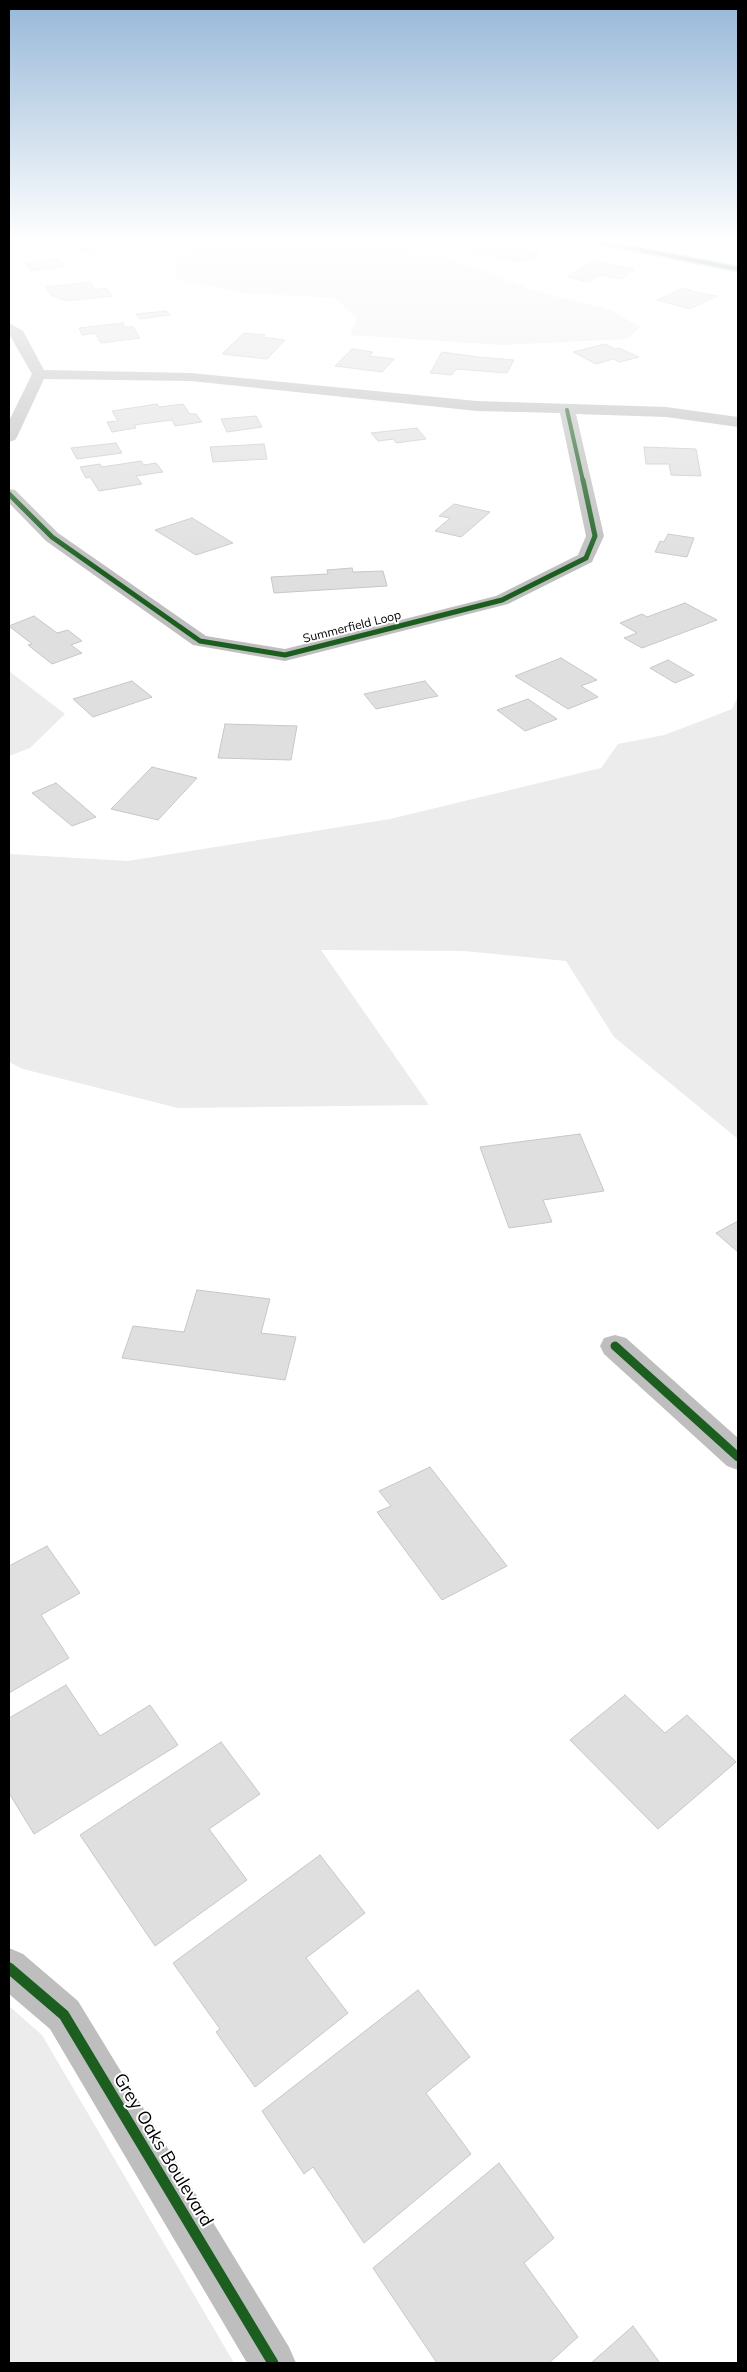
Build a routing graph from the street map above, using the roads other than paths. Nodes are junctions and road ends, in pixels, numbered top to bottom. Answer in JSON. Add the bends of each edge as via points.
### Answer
{"nodes":[{"id":1,"x":28,"y":353,"type":"edge"},
{"id":2,"x":39,"y":374,"type":"junction"},
{"id":3,"x":567,"y":410,"type":"junction"},
{"id":4,"x":738,"y":422,"type":"edge"},
{"id":5,"x":9,"y":437,"type":"edge"},
{"id":6,"x":9,"y":494,"type":"edge"},
{"id":7,"x":615,"y":1346,"type":"dead end"},
{"id":8,"x":738,"y":1457,"type":"edge"},
{"id":9,"x":9,"y":1968,"type":"edge"},
{"id":10,"x":273,"y":2363,"type":"edge"}],
"edges":[{"from":1,"to":2,"type":"street"},
{"from":2,"to":3,"type":"street","via":[[191,377],[477,406]]},
{"from":2,"to":5,"type":"street"},
{"from":3,"to":4,"type":"street","via":[[666,412]]},
{"from":3,"to":6,"type":"street","name":"Summerfield Loop","via":[[595,536],[586,558],[502,600],[285,656],[200,641],[52,538]]},
{"from":7,"to":8,"type":"street"},
{"from":9,"to":10,"type":"street","name":"Grey Oaks Boulevard","via":[[64,2015]]}]}
